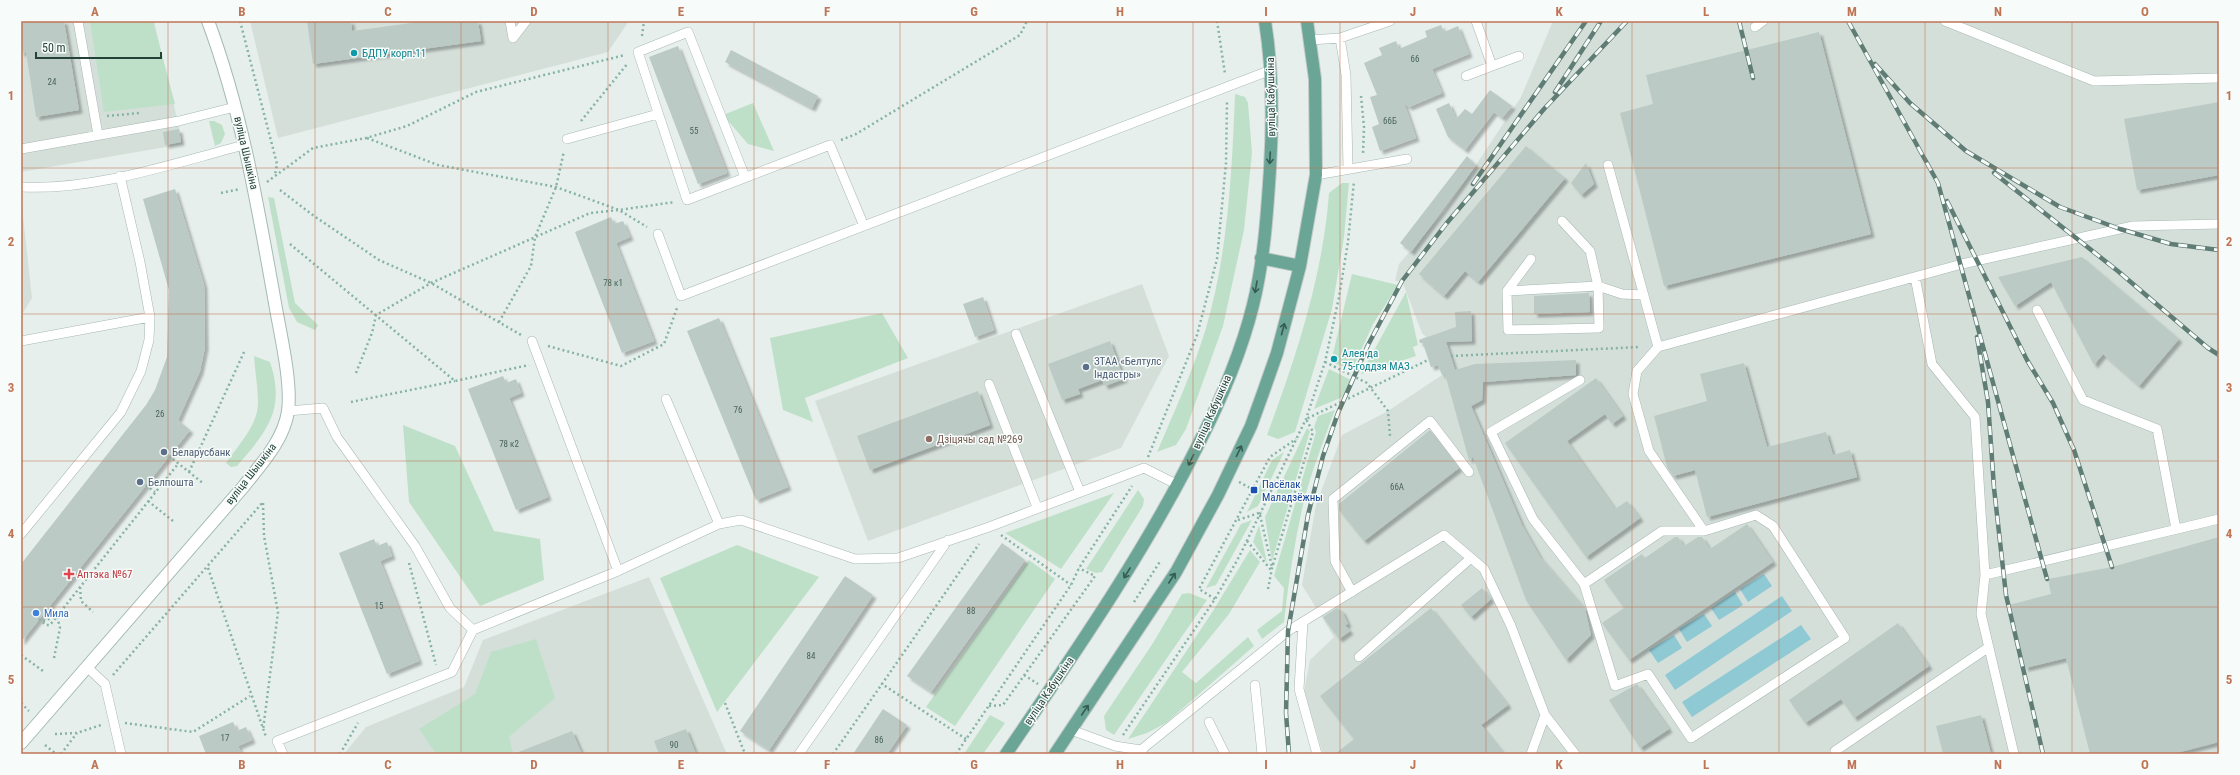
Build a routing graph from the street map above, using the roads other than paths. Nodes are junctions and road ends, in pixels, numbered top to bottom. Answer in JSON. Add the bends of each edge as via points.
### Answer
{"nodes":[{"id":1,"x":78,"y":21,"type":"edge"},
{"id":2,"x":208,"y":21,"type":"edge"},
{"id":3,"x":510,"y":21,"type":"edge"},
{"id":4,"x":526,"y":21,"type":"edge"},
{"id":5,"x":1265,"y":21,"type":"edge"},
{"id":6,"x":1307,"y":21,"type":"edge"},
{"id":7,"x":1390,"y":21,"type":"edge"},
{"id":8,"x":1476,"y":21,"type":"edge"},
{"id":9,"x":1763,"y":21,"type":"edge"},
{"id":10,"x":1945,"y":21,"type":"edge"},
{"id":11,"x":1755,"y":27,"type":"dead end"},
{"id":12,"x":1340,"y":38,"type":"junction"},
{"id":13,"x":1310,"y":40,"type":"junction"},
{"id":14,"x":1519,"y":56,"type":"dead end"},
{"id":15,"x":1492,"y":66,"type":"junction"},
{"id":16,"x":1271,"y":70,"type":"junction"},
{"id":17,"x":1466,"y":76,"type":"dead end"},
{"id":18,"x":2219,"y":78,"type":"edge"},
{"id":19,"x":235,"y":107,"type":"junction"},
{"id":20,"x":658,"y":114,"type":"junction"},
{"id":21,"x":98,"y":135,"type":"junction"},
{"id":22,"x":567,"y":139,"type":"road end"},
{"id":23,"x":244,"y":145,"type":"junction"},
{"id":24,"x":21,"y":149,"type":"edge"},
{"id":25,"x":1407,"y":159,"type":"dead end"},
{"id":26,"x":1608,"y":165,"type":"dead end"},
{"id":27,"x":1348,"y":169,"type":"junction"},
{"id":28,"x":1316,"y":175,"type":"junction"},
{"id":29,"x":120,"y":176,"type":"junction"},
{"id":30,"x":745,"y":177,"type":"junction"},
{"id":31,"x":21,"y":187,"type":"edge"},
{"id":32,"x":1562,"y":221,"type":"dead end"},
{"id":33,"x":2219,"y":224,"type":"edge"},
{"id":34,"x":864,"y":226,"type":"junction"},
{"id":35,"x":658,"y":234,"type":"road end"},
{"id":36,"x":1261,"y":258,"type":"junction"},
{"id":37,"x":1532,"y":259,"type":"dead end"},
{"id":38,"x":1300,"y":266,"type":"junction"},
{"id":39,"x":1915,"y":277,"type":"junction"},
{"id":40,"x":1598,"y":286,"type":"junction"},
{"id":41,"x":1507,"y":291,"type":"junction"},
{"id":42,"x":1644,"y":296,"type":"junction"},
{"id":43,"x":2036,"y":310,"type":"dead end"},
{"id":44,"x":150,"y":317,"type":"junction"},
{"id":45,"x":1016,"y":334,"type":"dead end"},
{"id":46,"x":21,"y":341,"type":"edge"},
{"id":47,"x":532,"y":341,"type":"road end"},
{"id":48,"x":1658,"y":347,"type":"junction"},
{"id":49,"x":1580,"y":380,"type":"dead end"},
{"id":50,"x":989,"y":384,"type":"dead end"},
{"id":51,"x":666,"y":399,"type":"dead end"},
{"id":52,"x":288,"y":411,"type":"junction"},
{"id":53,"x":1469,"y":472,"type":"dead end"},
{"id":54,"x":1178,"y":484,"type":"junction"},
{"id":55,"x":1080,"y":492,"type":"junction"},
{"id":56,"x":1037,"y":507,"type":"junction"},
{"id":57,"x":2219,"y":519,"type":"edge"},
{"id":58,"x":719,"y":524,"type":"junction"},
{"id":59,"x":2176,"y":529,"type":"junction"},
{"id":60,"x":1704,"y":531,"type":"junction"},
{"id":61,"x":21,"y":534,"type":"edge"},
{"id":62,"x":948,"y":540,"type":"junction"},
{"id":63,"x":1471,"y":558,"type":"junction"},
{"id":64,"x":618,"y":571,"type":"junction"},
{"id":65,"x":1985,"y":575,"type":"junction"},
{"id":66,"x":1584,"y":584,"type":"junction"},
{"id":67,"x":1352,"y":592,"type":"junction"},
{"id":68,"x":1303,"y":622,"type":"junction"},
{"id":69,"x":473,"y":630,"type":"junction"},
{"id":70,"x":1989,"y":648,"type":"junction"},
{"id":71,"x":1358,"y":657,"type":"dead end"},
{"id":72,"x":88,"y":668,"type":"junction"},
{"id":73,"x":1255,"y":685,"type":"dead end"},
{"id":74,"x":1545,"y":715,"type":"junction"},
{"id":75,"x":1209,"y":722,"type":"dead end"},
{"id":76,"x":1071,"y":730,"type":"junction"},
{"id":77,"x":21,"y":743,"type":"edge"},
{"id":78,"x":1142,"y":752,"type":"edge"},
{"id":79,"x":121,"y":754,"type":"edge"},
{"id":80,"x":282,"y":754,"type":"edge"},
{"id":81,"x":799,"y":754,"type":"edge"},
{"id":82,"x":1006,"y":754,"type":"edge"},
{"id":83,"x":1055,"y":754,"type":"edge"},
{"id":84,"x":1225,"y":754,"type":"edge"},
{"id":85,"x":1262,"y":754,"type":"edge"},
{"id":86,"x":1317,"y":754,"type":"edge"},
{"id":87,"x":1531,"y":754,"type":"edge"},
{"id":88,"x":1574,"y":754,"type":"edge"},
{"id":89,"x":1837,"y":754,"type":"edge"},
{"id":90,"x":2014,"y":754,"type":"edge"}],
"edges":[{"from":1,"to":21,"type":"lane"},
{"from":2,"to":19,"type":"main road","name":"вуліца Шышкіна"},
{"from":3,"to":4,"type":"lane","via":[[513,38]]},
{"from":5,"to":16,"type":"main road","name":"вуліца Кабушкіна"},
{"from":6,"to":13,"type":"main road"},
{"from":7,"to":12,"type":"lane"},
{"from":8,"to":15,"type":"lane"},
{"from":9,"to":11,"type":"lane"},
{"from":10,"to":18,"type":"lane","via":[[2094,81]]},
{"from":12,"to":13,"type":"lane"},
{"from":12,"to":27,"type":"lane","via":[[1346,75]]},
{"from":13,"to":28,"type":"main road","via":[[1315,79]]},
{"from":14,"to":15,"type":"lane"},
{"from":15,"to":17,"type":"lane"},
{"from":16,"to":34,"type":"lane"},
{"from":16,"to":36,"type":"main road","name":"вуліца Кабушкіна","one_way":true,"via":[[1272,135],[1267,217]]},
{"from":19,"to":21,"type":"lane","via":[[179,121]]},
{"from":19,"to":23,"type":"main road","name":"вуліца Шышкіна"},
{"from":20,"to":22,"type":"lane"},
{"from":20,"to":30,"type":"lane","via":[[687,200]]},
{"from":20,"to":30,"type":"lane","via":[[638,52],[688,32]]},
{"from":21,"to":24,"type":"lane"},
{"from":23,"to":29,"type":"lane"},
{"from":23,"to":52,"type":"main road","name":"вуліца Шышкіна","via":[[254,186],[279,328]]},
{"from":25,"to":27,"type":"lane"},
{"from":26,"to":42,"type":"lane"},
{"from":27,"to":28,"type":"lane"},
{"from":28,"to":38,"type":"main road"},
{"from":29,"to":31,"type":"lane","via":[[48,188]]},
{"from":29,"to":44,"type":"lane"},
{"from":30,"to":34,"type":"lane","via":[[830,145]]},
{"from":32,"to":40,"type":"lane","via":[[1590,251]]},
{"from":33,"to":39,"type":"lane","via":[[2133,226]]},
{"from":34,"to":35,"type":"lane","via":[[681,296]]},
{"from":36,"to":38,"type":"main road"},
{"from":36,"to":54,"type":"main road","name":"вуліца Кабушкіна","one_way":true,"via":[[1253,304],[1241,346],[1214,412]]},
{"from":37,"to":41,"type":"lane"},
{"from":76,"to":38,"type":"main road","one_way":true,"via":[[1176,572],[1218,495],[1251,426],[1264,390],[1277,353]]},
{"from":39,"to":48,"type":"lane"},
{"from":39,"to":65,"type":"lane","via":[[1932,364],[1975,417]]},
{"from":40,"to":41,"type":"lane"},
{"from":40,"to":41,"type":"lane","via":[[1600,328],[1508,330]]},
{"from":40,"to":42,"type":"lane","via":[[1622,294]]},
{"from":42,"to":48,"type":"lane"},
{"from":43,"to":59,"type":"lane","via":[[2083,400],[2157,429]]},
{"from":44,"to":46,"type":"lane"},
{"from":44,"to":61,"type":"lane","via":[[149,340],[141,371],[121,412]]},
{"from":45,"to":55,"type":"lane"},
{"from":47,"to":64,"type":"lane"},
{"from":48,"to":60,"type":"lane","via":[[1637,370],[1633,394],[1649,451]]},
{"from":49,"to":66,"type":"lane","via":[[1491,432],[1533,519]]},
{"from":50,"to":56,"type":"lane"},
{"from":51,"to":58,"type":"lane"},
{"from":52,"to":69,"type":"lane","via":[[323,408],[337,438],[414,546],[450,608]]},
{"from":52,"to":72,"type":"main road","name":"вуліца Шышкіна","via":[[275,445],[244,486]]},
{"from":53,"to":67,"type":"lane","via":[[1430,421],[1332,499],[1335,561]]},
{"from":54,"to":55,"type":"lane","via":[[1144,468]]},
{"from":54,"to":82,"type":"main road","name":"вуліца Кабушкіна","one_way":true,"via":[[1116,591]]},
{"from":55,"to":56,"type":"lane"},
{"from":56,"to":62,"type":"lane","via":[[989,527]]},
{"from":57,"to":59,"type":"lane"},
{"from":58,"to":62,"type":"lane","via":[[741,520],[855,559],[898,558]]},
{"from":58,"to":64,"type":"lane"},
{"from":59,"to":65,"type":"lane"},
{"from":60,"to":66,"type":"lane","via":[[1662,530]]},
{"from":60,"to":66,"type":"lane","via":[[1756,515],[1773,526],[1845,638],[1691,738],[1648,674],[1615,686]]},
{"from":62,"to":81,"type":"lane"},
{"from":63,"to":67,"type":"lane","via":[[1444,535]]},
{"from":63,"to":71,"type":"lane"},
{"from":63,"to":74,"type":"lane","via":[[1484,569],[1511,626]]},
{"from":64,"to":69,"type":"lane"},
{"from":65,"to":70,"type":"lane","via":[[1981,614]]},
{"from":67,"to":68,"type":"lane"},
{"from":68,"to":78,"type":"lane","via":[[1288,631]]},
{"from":68,"to":86,"type":"lane","via":[[1300,689]]},
{"from":69,"to":80,"type":"lane","via":[[452,672],[277,741]]},
{"from":70,"to":89,"type":"lane","via":[[1836,752]]},
{"from":70,"to":90,"type":"lane"},
{"from":72,"to":77,"type":"main road","name":"вуліца Шышкіна"},
{"from":72,"to":79,"type":"lane","via":[[105,684]]},
{"from":73,"to":85,"type":"lane"},
{"from":74,"to":87,"type":"lane"},
{"from":74,"to":88,"type":"lane"},
{"from":75,"to":84,"type":"lane"},
{"from":76,"to":78,"type":"lane"},
{"from":76,"to":83,"type":"main road"}]}
